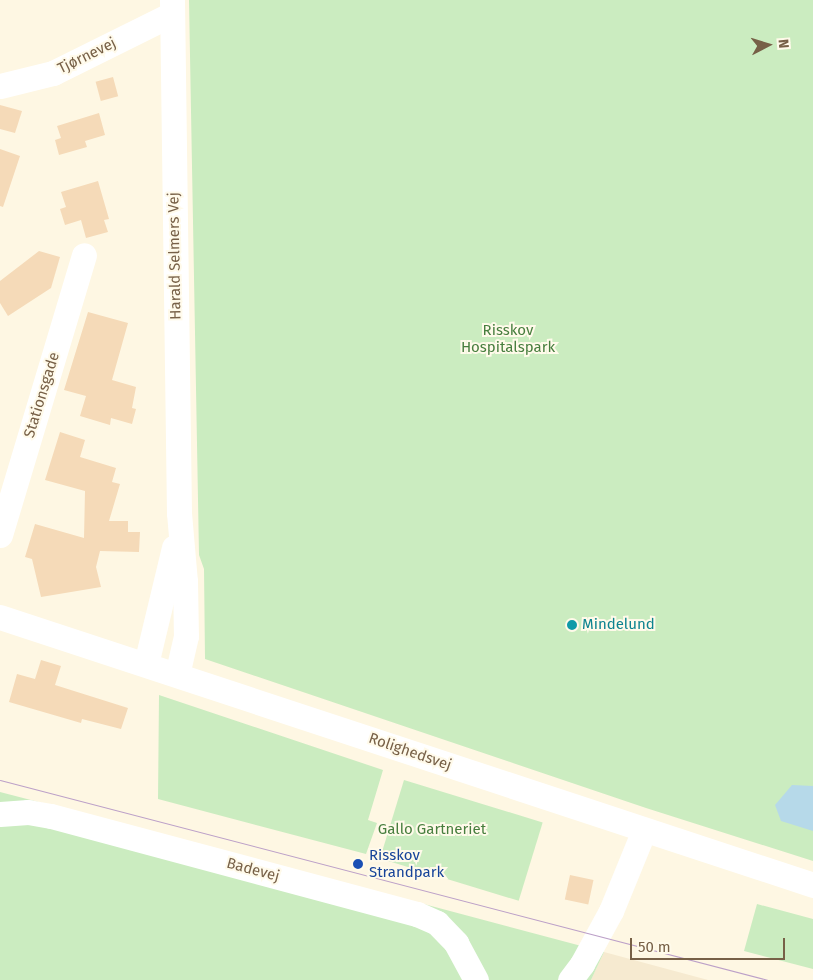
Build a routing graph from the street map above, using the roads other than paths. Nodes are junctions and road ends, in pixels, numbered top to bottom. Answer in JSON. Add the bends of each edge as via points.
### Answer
{"nodes":[{"id":1,"x":172,"y":8,"type":"edge"},
{"id":2,"x":0,"y":86,"type":"edge"},
{"id":3,"x":84,"y":255,"type":"dead end"},
{"id":4,"x":180,"y":513,"type":"junction"},
{"id":5,"x":0,"y":535,"type":"edge"},
{"id":6,"x":0,"y":617,"type":"edge"},
{"id":7,"x":146,"y":664,"type":"junction"},
{"id":8,"x":177,"y":674,"type":"junction"},
{"id":9,"x":0,"y":814,"type":"edge"},
{"id":10,"x":644,"y":830,"type":"junction"},
{"id":11,"x":813,"y":885,"type":"edge"},
{"id":12,"x":476,"y":980,"type":"edge"},
{"id":13,"x":570,"y":980,"type":"edge"}],
"edges":[{"from":1,"to":2,"type":"street","name":"Tjørnevej","via":[[53,73]]},
{"from":1,"to":4,"type":"street","name":"Harald Selmers Vej"},
{"from":3,"to":5,"type":"street","name":"Stationsgade"},
{"from":4,"to":7,"type":"street","name":"Harald Selmers Vej","via":[[169,578]]},
{"from":4,"to":8,"type":"street","name":"Harald Selmers Vej","via":[[186,636]]},
{"from":6,"to":7,"type":"street"},
{"from":7,"to":8,"type":"street","name":"Rolighedsvej"},
{"from":8,"to":10,"type":"street","name":"Rolighedsvej"},
{"from":9,"to":12,"type":"street","name":"Badevej","via":[[28,812],[52,816],[417,914],[437,923],[456,943]]},
{"from":10,"to":11,"type":"street","name":"Rolighedsvej"},
{"from":10,"to":13,"type":"street","via":[[611,911]]}]}
